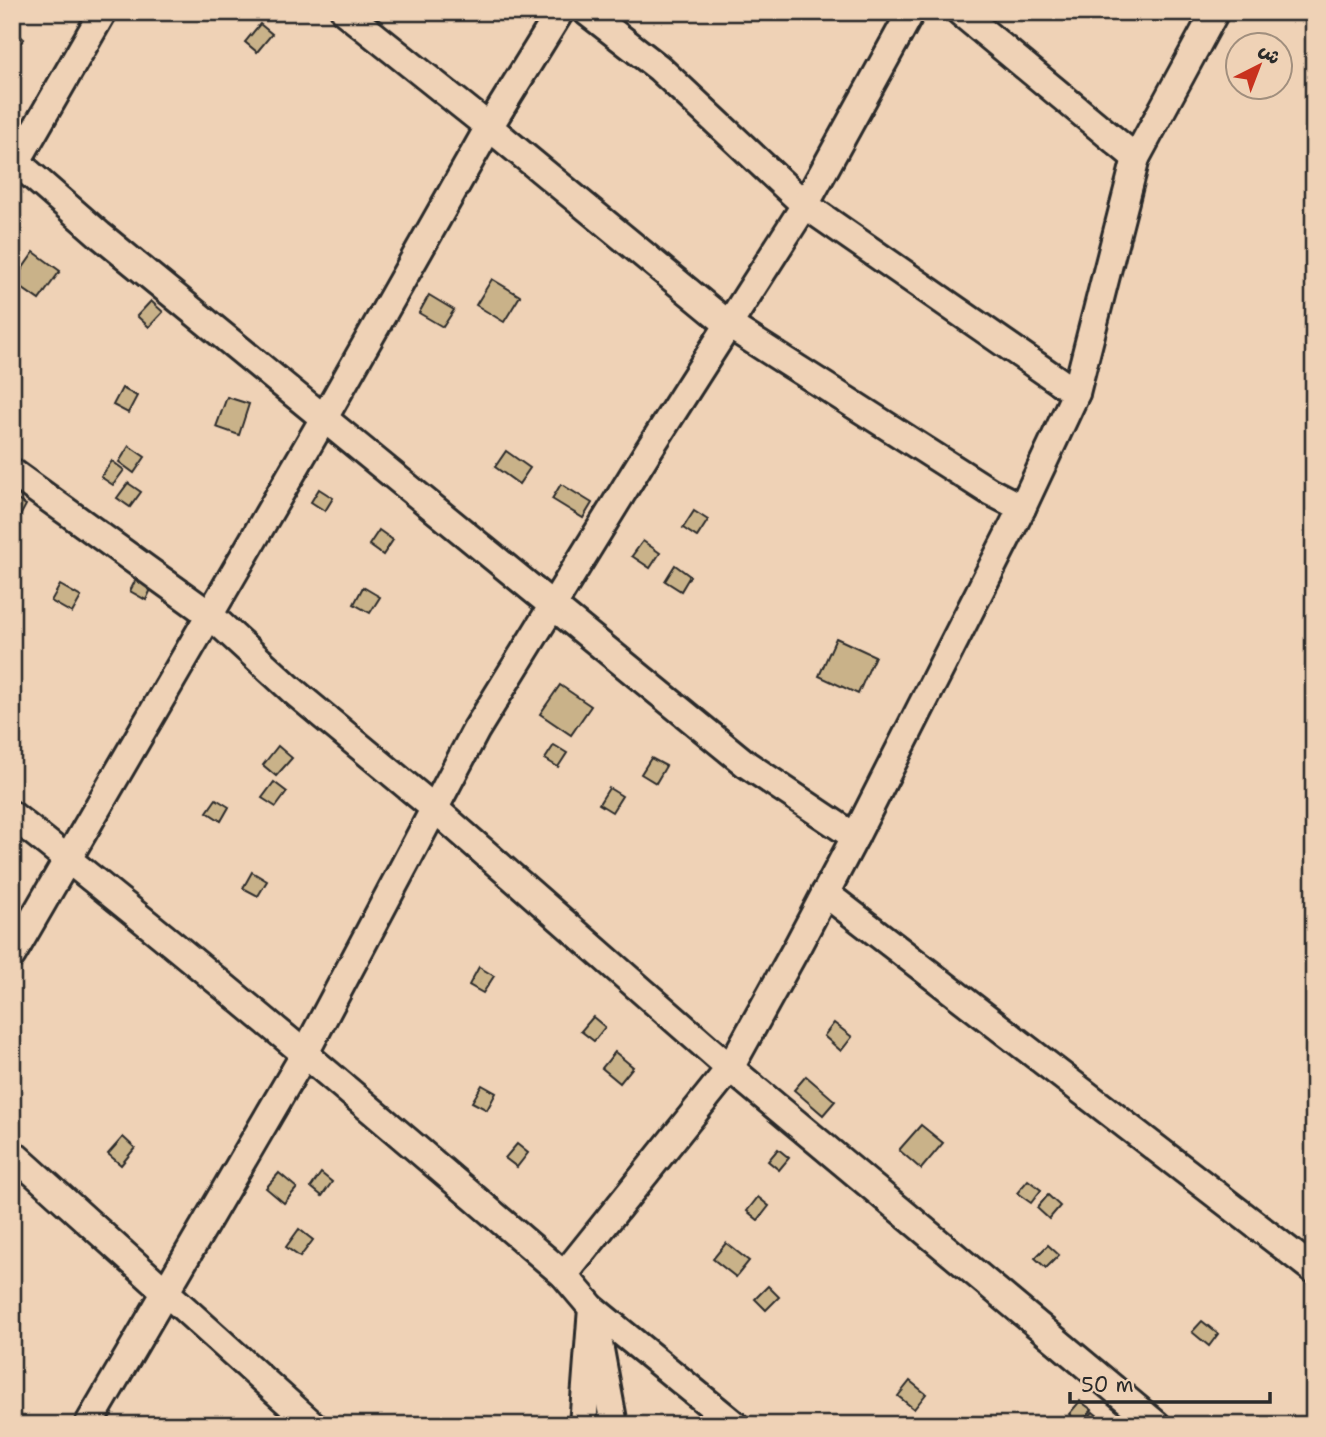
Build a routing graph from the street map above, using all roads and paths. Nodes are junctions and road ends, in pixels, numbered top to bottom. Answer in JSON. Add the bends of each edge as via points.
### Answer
{"nodes":[{"id":1,"x":103,"y":12,"type":"edge"},
{"id":2,"x":345,"y":12,"type":"edge"},
{"id":3,"x":560,"y":12,"type":"edge"},
{"id":4,"x":587,"y":12,"type":"edge"},
{"id":5,"x":911,"y":12,"type":"edge"},
{"id":6,"x":960,"y":12,"type":"edge"},
{"id":7,"x":1216,"y":12,"type":"edge"},
{"id":8,"x":489,"y":127,"type":"junction"},
{"id":9,"x":1136,"y":158,"type":"junction"},
{"id":10,"x":14,"y":163,"type":"edge"},
{"id":11,"x":805,"y":205,"type":"junction"},
{"id":12,"x":729,"y":325,"type":"junction"},
{"id":13,"x":1076,"y":393,"type":"junction"},
{"id":14,"x":324,"y":418,"type":"junction"},
{"id":15,"x":12,"y":472,"type":"edge"},
{"id":16,"x":1022,"y":508,"type":"junction"},
{"id":17,"x":553,"y":606,"type":"junction"},
{"id":18,"x":209,"y":615,"type":"junction"},
{"id":19,"x":435,"y":809,"type":"junction"},
{"id":20,"x":12,"y":816,"type":"edge"},
{"id":21,"x":855,"y":837,"type":"junction"},
{"id":22,"x":67,"y":859,"type":"junction"},
{"id":23,"x":825,"y":893,"type":"junction"},
{"id":24,"x":12,"y":955,"type":"edge"},
{"id":25,"x":304,"y":1055,"type":"junction"},
{"id":26,"x":730,"y":1068,"type":"junction"},
{"id":27,"x":12,"y":1153,"type":"edge"},
{"id":28,"x":1314,"y":1270,"type":"edge"},
{"id":29,"x":564,"y":1275,"type":"junction"},
{"id":30,"x":165,"y":1291,"type":"junction"},
{"id":31,"x":592,"y":1308,"type":"junction"},
{"id":32,"x":89,"y":1425,"type":"edge"},
{"id":33,"x":313,"y":1425,"type":"edge"},
{"id":34,"x":583,"y":1425,"type":"edge"},
{"id":35,"x":614,"y":1425,"type":"edge"},
{"id":36,"x":735,"y":1425,"type":"edge"},
{"id":37,"x":1157,"y":1425,"type":"edge"}],
"edges":[{"from":1,"to":10,"type":"street"},
{"from":2,"to":8,"type":"street"},
{"from":3,"to":8,"type":"street"},
{"from":4,"to":11,"type":"street","via":[[659,68]]},
{"from":5,"to":11,"type":"street"},
{"from":6,"to":9,"type":"street"},
{"from":7,"to":9,"type":"street"},
{"from":8,"to":12,"type":"street"},
{"from":8,"to":14,"type":"street"},
{"from":9,"to":13,"type":"street"},
{"from":10,"to":14,"type":"street"},
{"from":11,"to":12,"type":"street"},
{"from":11,"to":13,"type":"street"},
{"from":12,"to":16,"type":"street"},
{"from":12,"to":17,"type":"street"},
{"from":13,"to":16,"type":"street"},
{"from":14,"to":17,"type":"street"},
{"from":14,"to":18,"type":"street"},
{"from":15,"to":18,"type":"street"},
{"from":16,"to":21,"type":"street"},
{"from":17,"to":19,"type":"street","via":[[476,730]]},
{"from":17,"to":21,"type":"street","via":[[746,764]]},
{"from":18,"to":19,"type":"street"},
{"from":18,"to":22,"type":"street"},
{"from":19,"to":25,"type":"street"},
{"from":19,"to":26,"type":"street"},
{"from":20,"to":22,"type":"street"},
{"from":21,"to":23,"type":"street"},
{"from":22,"to":24,"type":"street"},
{"from":22,"to":25,"type":"street"},
{"from":23,"to":26,"type":"street"},
{"from":23,"to":28,"type":"street"},
{"from":25,"to":29,"type":"street"},
{"from":25,"to":30,"type":"street"},
{"from":26,"to":29,"type":"street"},
{"from":26,"to":37,"type":"street"},
{"from":27,"to":30,"type":"street"},
{"from":29,"to":31,"type":"street"},
{"from":30,"to":32,"type":"street"},
{"from":30,"to":33,"type":"street"},
{"from":31,"to":34,"type":"street"},
{"from":31,"to":35,"type":"street"},
{"from":31,"to":36,"type":"street"}]}
